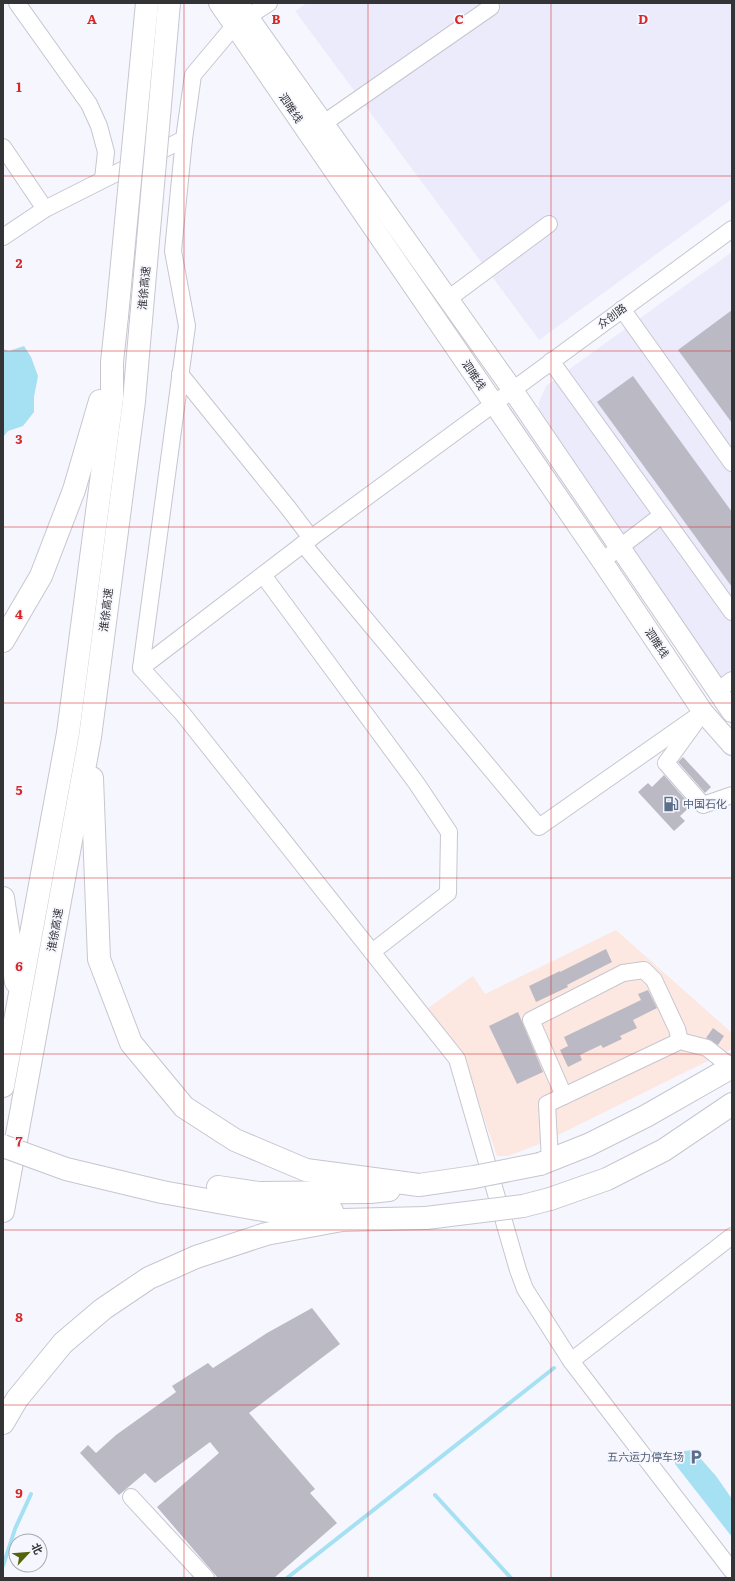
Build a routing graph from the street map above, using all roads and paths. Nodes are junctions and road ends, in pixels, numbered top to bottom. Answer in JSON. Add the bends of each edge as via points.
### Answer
{"nodes":[{"id":1,"x":17,"y":3,"type":"edge"},
{"id":2,"x":146,"y":3,"type":"edge"},
{"id":3,"x":169,"y":3,"type":"edge"},
{"id":4,"x":220,"y":3,"type":"edge"},
{"id":5,"x":269,"y":3,"type":"edge"},
{"id":6,"x":491,"y":7,"type":"dead end"},
{"id":7,"x":241,"y":15,"type":"edge"},
{"id":8,"x":324,"y":123,"type":"junction"},
{"id":9,"x":184,"y":139,"type":"junction"},
{"id":10,"x":3,"y":147,"type":"edge"},
{"id":11,"x":103,"y":179,"type":"junction"},
{"id":12,"x":45,"y":209,"type":"junction"},
{"id":13,"x":549,"y":224,"type":"dead end"},
{"id":14,"x":732,"y":229,"type":"edge"},
{"id":15,"x":3,"y":237,"type":"edge"},
{"id":16,"x":448,"y":299,"type":"junction"},
{"id":17,"x":622,"y":309,"type":"junction"},
{"id":18,"x":551,"y":361,"type":"junction"},
{"id":19,"x":112,"y":362,"type":"junction"},
{"id":20,"x":180,"y":374,"type":"junction"},
{"id":21,"x":512,"y":389,"type":"junction"},
{"id":22,"x":493,"y":404,"type":"junction"},
{"id":23,"x":732,"y":464,"type":"edge"},
{"id":24,"x":662,"y":515,"type":"junction"},
{"id":25,"x":307,"y":541,"type":"junction"},
{"id":26,"x":620,"y":547,"type":"junction"},
{"id":27,"x":602,"y":561,"type":"junction"},
{"id":28,"x":263,"y":574,"type":"junction"},
{"id":29,"x":732,"y":612,"type":"edge"},
{"id":30,"x":3,"y":641,"type":"edge"},
{"id":31,"x":141,"y":668,"type":"junction"},
{"id":32,"x":725,"y":685,"type":"edge"},
{"id":33,"x":703,"y":712,"type":"junction"},
{"id":34,"x":732,"y":712,"type":"edge"},
{"id":35,"x":90,"y":737,"type":"junction"},
{"id":36,"x":732,"y":745,"type":"edge"},
{"id":37,"x":732,"y":795,"type":"edge"},
{"id":38,"x":3,"y":898,"type":"edge"},
{"id":39,"x":372,"y":952,"type":"junction"},
{"id":40,"x":19,"y":999,"type":"junction"},
{"id":41,"x":680,"y":1041,"type":"junction"},
{"id":42,"x":732,"y":1067,"type":"edge"},
{"id":43,"x":3,"y":1086,"type":"edge"},
{"id":44,"x":564,"y":1096,"type":"junction"},
{"id":45,"x":732,"y":1104,"type":"edge"},
{"id":46,"x":3,"y":1131,"type":"edge"},
{"id":47,"x":3,"y":1146,"type":"edge"},
{"id":48,"x":545,"y":1162,"type":"junction"},
{"id":49,"x":420,"y":1185,"type":"junction"},
{"id":50,"x":160,"y":1186,"type":"junction"},
{"id":51,"x":3,"y":1211,"type":"edge"},
{"id":52,"x":426,"y":1218,"type":"junction"},
{"id":53,"x":732,"y":1236,"type":"edge"},
{"id":54,"x":571,"y":1361,"type":"junction"},
{"id":55,"x":3,"y":1423,"type":"edge"},
{"id":56,"x":131,"y":1497,"type":"dead end"},
{"id":57,"x":732,"y":1571,"type":"edge"},
{"id":58,"x":206,"y":1578,"type":"edge"}],
"edges":[{"from":1,"to":11,"type":"street","via":[[89,104],[99,126],[106,152]]},
{"from":2,"to":19,"type":"highway","name":"淮徐高速","bridge":true},
{"from":3,"to":35,"type":"highway","name":"淮徐高速","bridge":true,"via":[[134,401]]},
{"from":4,"to":7,"type":"main road","name":"泗睢线"},
{"from":5,"to":7,"type":"street"},
{"from":6,"to":8,"type":"street"},
{"from":7,"to":8,"type":"main road","name":"泗睢线"},
{"from":7,"to":9,"type":"street","via":[[193,75]]},
{"from":7,"to":22,"type":"main road","name":"泗睢线"},
{"from":8,"to":16,"type":"main road","name":"泗睢线"},
{"from":9,"to":11,"type":"street"},
{"from":9,"to":20,"type":"street","via":[[173,251],[187,326]]},
{"from":10,"to":12,"type":"street"},
{"from":11,"to":12,"type":"street"},
{"from":12,"to":15,"type":"street"},
{"from":13,"to":16,"type":"street"},
{"from":14,"to":17,"type":"street","name":"众创路"},
{"from":16,"to":21,"type":"main road","name":"泗睢线"},
{"from":17,"to":18,"type":"street","name":"众创路"},
{"from":17,"to":23,"type":"street"},
{"from":18,"to":21,"type":"street","name":"众创路"},
{"from":18,"to":24,"type":"street"},
{"from":19,"to":30,"type":"highway","via":[[63,519],[40,576]]},
{"from":19,"to":40,"type":"highway","name":"淮徐高速","via":[[112,398],[68,733]]},
{"from":20,"to":25,"type":"street","via":[[289,509]]},
{"from":20,"to":31,"type":"street"},
{"from":21,"to":22,"type":"street","name":"众创路"},
{"from":21,"to":26,"type":"main road","name":"泗睢线"},
{"from":22,"to":25,"type":"street","name":"众创路"},
{"from":22,"to":27,"type":"main road","name":"泗睢线"},
{"from":24,"to":26,"type":"street"},
{"from":24,"to":29,"type":"street"},
{"from":25,"to":28,"type":"street","name":"众创路"},
{"from":25,"to":33,"type":"street","via":[[539,828]]},
{"from":26,"to":27,"type":"street"},
{"from":26,"to":32,"type":"main road","name":"泗睢线"},
{"from":27,"to":33,"type":"main road","name":"泗睢线"},
{"from":28,"to":31,"type":"street","name":"众创路"},
{"from":28,"to":39,"type":"street","via":[[417,784],[449,832],[448,893]]},
{"from":31,"to":39,"type":"street","via":[[182,713]]},
{"from":32,"to":34,"type":"main road","name":"泗睢线"},
{"from":33,"to":36,"type":"main road","name":"泗睢线"},
{"from":33,"to":37,"type":"street","via":[[666,764],[703,805]]},
{"from":35,"to":49,"type":"highway","via":[[99,959],[131,1043],[184,1107],[235,1140],[306,1170]]},
{"from":35,"to":51,"type":"highway","name":"淮徐高速"},
{"from":38,"to":40,"type":"highway"},
{"from":39,"to":54,"type":"street","via":[[457,1059],[525,1289]]},
{"from":40,"to":43,"type":"highway","name":"淮徐高速"},
{"from":41,"to":42,"type":"street","via":[[707,1048]]},
{"from":41,"to":44,"type":"street"},
{"from":41,"to":44,"type":"street","via":[[654,980],[644,970],[623,973],[530,1020]]},
{"from":42,"to":48,"type":"highway","via":[[646,1116],[588,1145]]},
{"from":44,"to":48,"type":"street","via":[[547,1104]]},
{"from":45,"to":52,"type":"highway","bridge":true,"via":[[664,1150],[607,1179],[523,1206]]},
{"from":46,"to":50,"type":"highway","via":[[66,1156]]},
{"from":47,"to":50,"type":"highway","bridge":true,"via":[[66,1169]]},
{"from":48,"to":49,"type":"highway","bridge":true},
{"from":49,"to":50,"type":"highway","via":[[370,1192],[259,1193]]},
{"from":50,"to":52,"type":"highway","via":[[274,1212],[369,1211]]},
{"from":52,"to":55,"type":"highway","via":[[342,1220],[266,1234],[196,1257],[149,1278],[103,1309],[63,1343],[17,1399]]},
{"from":53,"to":54,"type":"street"},
{"from":54,"to":57,"type":"street"},
{"from":56,"to":58,"type":"street"}]}
